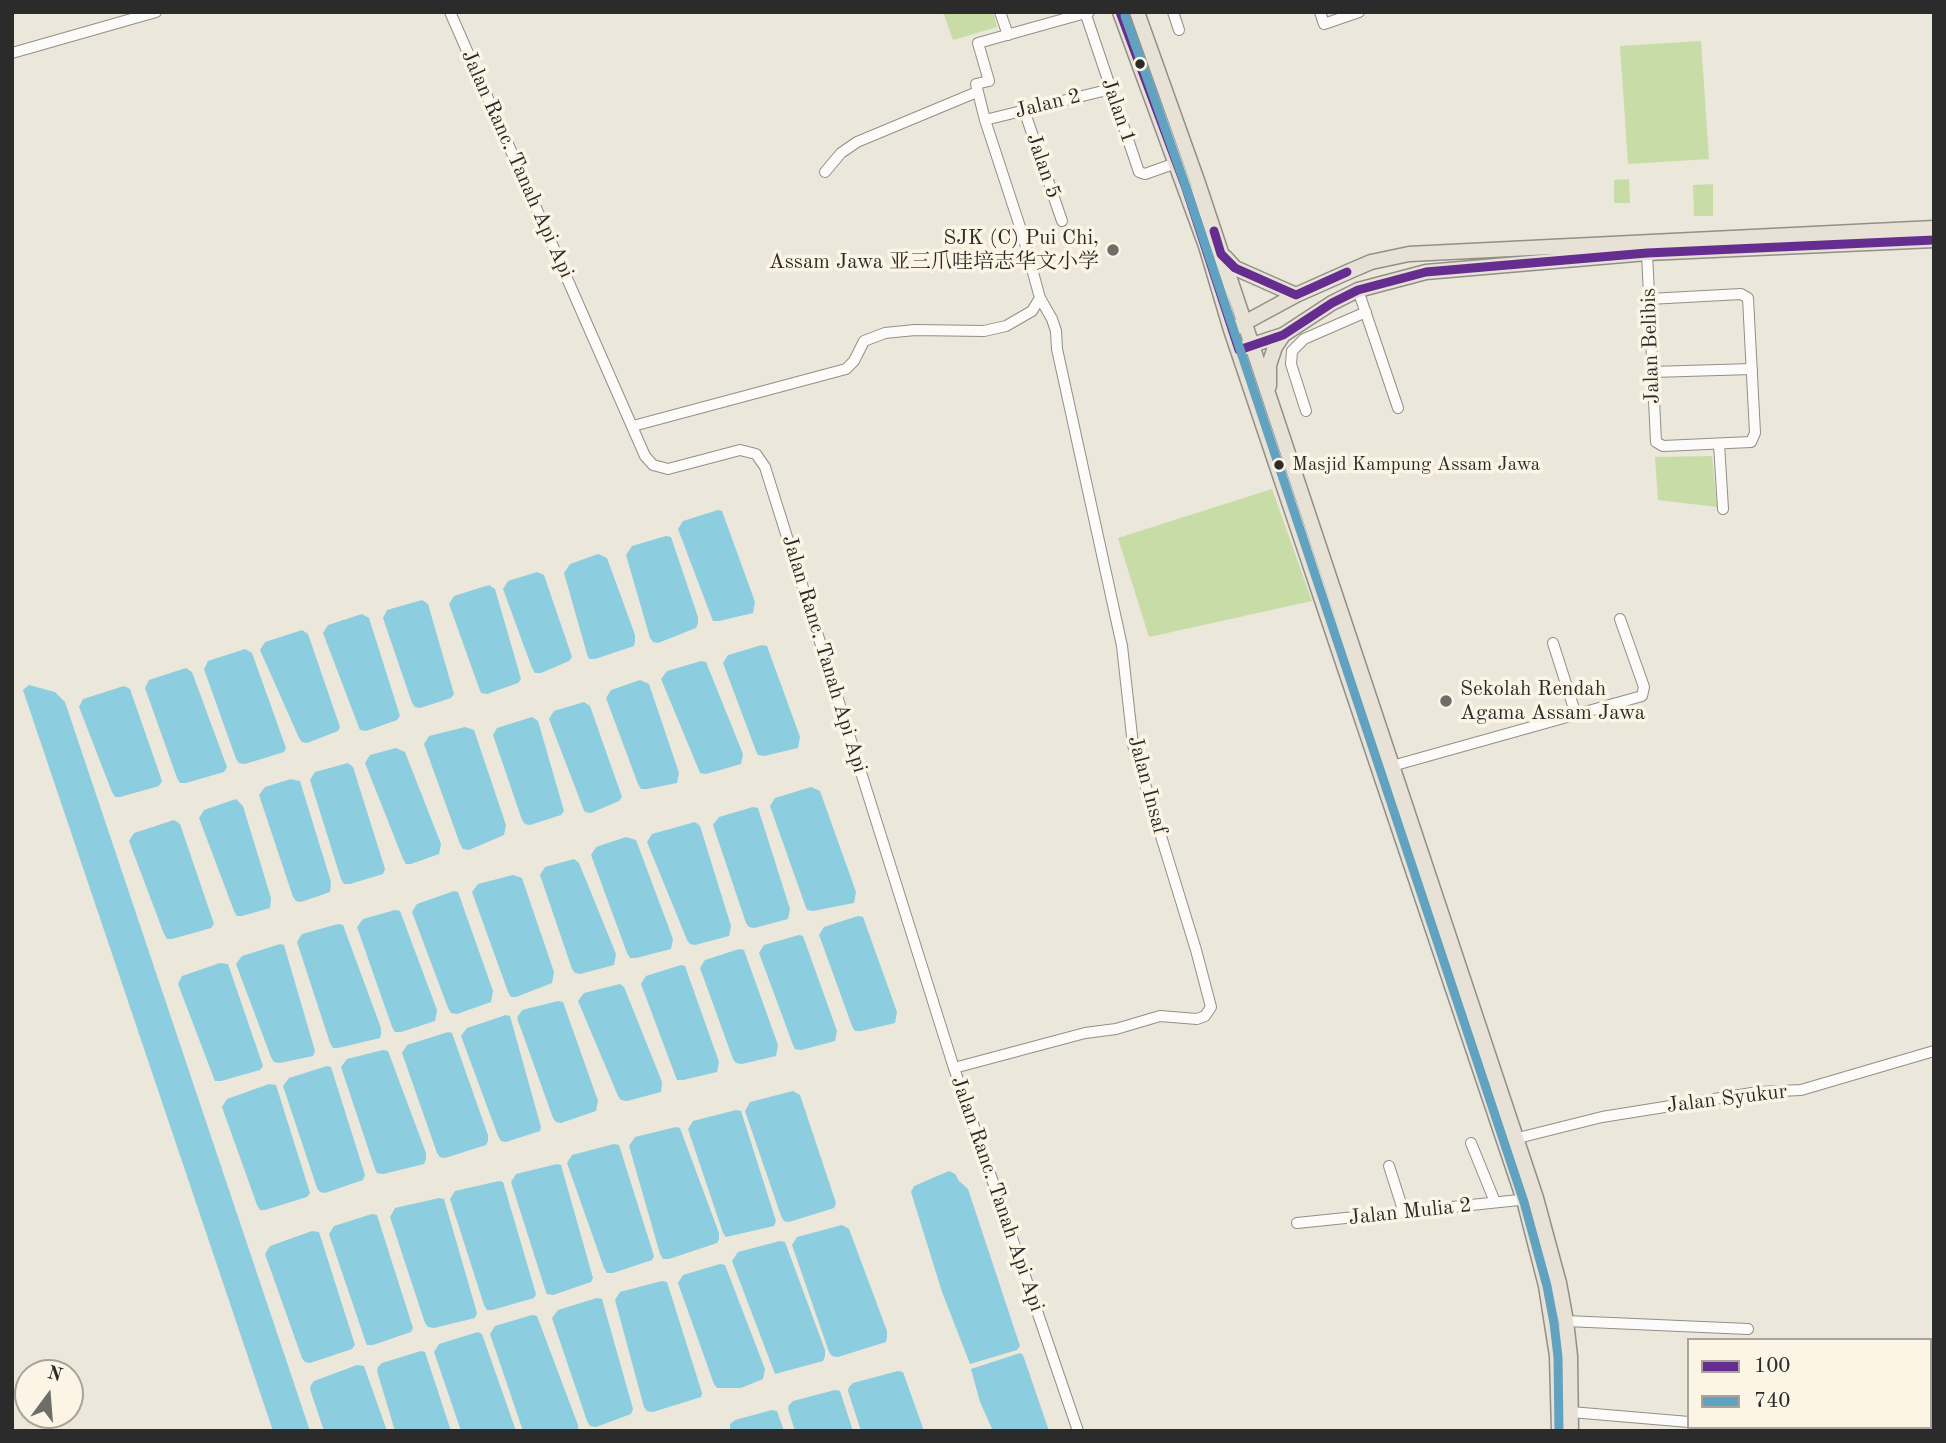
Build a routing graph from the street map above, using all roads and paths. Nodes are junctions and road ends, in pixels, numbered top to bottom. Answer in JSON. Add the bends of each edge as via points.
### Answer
{"nodes":[{"id":1,"x":156,"y":12,"type":"edge"},
{"id":2,"x":450,"y":12,"type":"edge"},
{"id":3,"x":1000,"y":12,"type":"edge"},
{"id":4,"x":1120,"y":12,"type":"edge"},
{"id":5,"x":1138,"y":12,"type":"edge"},
{"id":6,"x":1173,"y":12,"type":"edge"},
{"id":7,"x":1320,"y":12,"type":"edge"},
{"id":8,"x":1359,"y":12,"type":"edge"},
{"id":9,"x":1086,"y":13,"type":"edge"},
{"id":10,"x":1178,"y":30,"type":"dead end"},
{"id":11,"x":1008,"y":35,"type":"junction"},
{"id":12,"x":12,"y":53,"type":"edge"},
{"id":13,"x":1111,"y":89,"type":"junction"},
{"id":14,"x":977,"y":92,"type":"junction"},
{"id":15,"x":1024,"y":110,"type":"junction"},
{"id":16,"x":985,"y":120,"type":"junction"},
{"id":17,"x":1176,"y":163,"type":"junction"},
{"id":18,"x":825,"y":172,"type":"dead end"},
{"id":19,"x":1062,"y":221,"type":"dead end"},
{"id":20,"x":1934,"y":228,"type":"edge"},
{"id":21,"x":1934,"y":240,"type":"edge"},
{"id":22,"x":1647,"y":253,"type":"junction"},
{"id":23,"x":1221,"y":254,"type":"junction"},
{"id":24,"x":1358,"y":290,"type":"junction"},
{"id":25,"x":1296,"y":295,"type":"junction"},
{"id":26,"x":1040,"y":298,"type":"junction"},
{"id":27,"x":1649,"y":299,"type":"junction"},
{"id":28,"x":1366,"y":312,"type":"junction"},
{"id":29,"x":1238,"y":323,"type":"junction"},
{"id":30,"x":1283,"y":335,"type":"junction"},
{"id":31,"x":1244,"y":352,"type":"junction"},
{"id":32,"x":1752,"y":369,"type":"junction"},
{"id":33,"x":1652,"y":372,"type":"junction"},
{"id":34,"x":1270,"y":403,"type":"junction"},
{"id":35,"x":1398,"y":408,"type":"dead end"},
{"id":36,"x":1306,"y":411,"type":"dead end"},
{"id":37,"x":633,"y":426,"type":"junction"},
{"id":38,"x":1719,"y":444,"type":"junction"},
{"id":39,"x":1723,"y":509,"type":"dead end"},
{"id":40,"x":1620,"y":619,"type":"dead end"},
{"id":41,"x":1553,"y":643,"type":"dead end"},
{"id":42,"x":1576,"y":715,"type":"junction"},
{"id":43,"x":1392,"y":766,"type":"junction"},
{"id":44,"x":1934,"y":1051,"type":"edge"},
{"id":45,"x":954,"y":1068,"type":"junction"},
{"id":46,"x":1518,"y":1138,"type":"junction"},
{"id":47,"x":1471,"y":1143,"type":"dead end"},
{"id":48,"x":1388,"y":1166,"type":"dead end"},
{"id":49,"x":1530,"y":1199,"type":"junction"},
{"id":50,"x":1495,"y":1202,"type":"junction"},
{"id":51,"x":1404,"y":1213,"type":"junction"},
{"id":52,"x":1297,"y":1223,"type":"dead end"},
{"id":53,"x":1566,"y":1321,"type":"junction"},
{"id":54,"x":1748,"y":1329,"type":"dead end"},
{"id":55,"x":1571,"y":1412,"type":"junction"},
{"id":56,"x":1687,"y":1422,"type":"edge"},
{"id":57,"x":1078,"y":1431,"type":"edge"},
{"id":58,"x":1559,"y":1431,"type":"edge"},
{"id":59,"x":1571,"y":1431,"type":"edge"}],
"edges":[{"from":1,"to":12,"type":"street"},
{"from":2,"to":37,"type":"street","name":"Jalan Ranc. Tanah Api Api"},
{"from":3,"to":11,"type":"street"},
{"from":4,"to":17,"type":"highway"},
{"from":5,"to":23,"type":"highway"},
{"from":6,"to":10,"type":"street"},
{"from":7,"to":8,"type":"street","via":[[1324,24]]},
{"from":9,"to":11,"type":"street"},
{"from":9,"to":13,"type":"street","name":"Jalan 1"},
{"from":11,"to":14,"type":"street","via":[[978,43],[989,80],[976,84]]},
{"from":13,"to":15,"type":"street","name":"Jalan 2"},
{"from":13,"to":17,"type":"street","name":"Jalan 1","via":[[1139,172]]},
{"from":14,"to":16,"type":"street"},
{"from":14,"to":18,"type":"street","via":[[857,142]]},
{"from":15,"to":16,"type":"street","name":"Jalan 2"},
{"from":15,"to":19,"type":"street","name":"Jalan 5"},
{"from":16,"to":26,"type":"street"},
{"from":17,"to":29,"type":"highway"},
{"from":20,"to":25,"type":"highway","via":[[1409,254],[1371,262]]},
{"from":21,"to":22,"type":"highway"},
{"from":22,"to":24,"type":"highway","via":[[1426,272]]},
{"from":22,"to":27,"type":"street","name":"Jalan Belibis"},
{"from":23,"to":25,"type":"highway","via":[[1235,268]]},
{"from":23,"to":29,"type":"highway"},
{"from":24,"to":28,"type":"street"},
{"from":24,"to":30,"type":"highway"},
{"from":25,"to":29,"type":"highway"},
{"from":26,"to":37,"type":"street","via":[[1032,311],[1006,326],[984,331],[885,332],[864,341],[846,369]]},
{"from":26,"to":45,"type":"street","name":"Jalan Insaf","via":[[1056,331],[1105,563],[1122,646],[1133,745],[1211,1007],[1197,1019],[1149,1018]]},
{"from":27,"to":32,"type":"street","via":[[1746,296]]},
{"from":27,"to":33,"type":"street","name":"Jalan Belibis"},
{"from":28,"to":35,"type":"street"},
{"from":28,"to":36,"type":"street","via":[[1304,339],[1292,351],[1291,364]]},
{"from":29,"to":31,"type":"highway"},
{"from":30,"to":31,"type":"highway"},
{"from":30,"to":34,"type":"highway","via":[[1269,365]]},
{"from":31,"to":34,"type":"highway"},
{"from":31,"to":49,"type":"highway"},
{"from":32,"to":33,"type":"street"},
{"from":32,"to":38,"type":"street","via":[[1755,433],[1751,442]]},
{"from":33,"to":38,"type":"street","name":"Jalan Belibis","via":[[1657,444]]},
{"from":34,"to":43,"type":"highway"},
{"from":37,"to":45,"type":"street","name":"Jalan Ranc. Tanah Api Api","via":[[648,462],[660,468],[740,450],[756,454],[765,467]]},
{"from":38,"to":39,"type":"street"},
{"from":40,"to":42,"type":"street","via":[[1643,693]]},
{"from":41,"to":42,"type":"street"},
{"from":42,"to":43,"type":"street"},
{"from":43,"to":46,"type":"highway"},
{"from":44,"to":46,"type":"street","name":"Jalan Syukur","via":[[1801,1090],[1758,1092],[1602,1116]]},
{"from":45,"to":57,"type":"street","name":"Jalan Ranc. Tanah Api Api"},
{"from":46,"to":49,"type":"highway"},
{"from":47,"to":50,"type":"street"},
{"from":48,"to":51,"type":"street"},
{"from":49,"to":50,"type":"street","name":"Jalan Mulia 2"},
{"from":49,"to":53,"type":"highway","via":[[1559,1283]]},
{"from":49,"to":58,"type":"highway","via":[[1556,1356]]},
{"from":50,"to":51,"type":"street","name":"Jalan Mulia 2"},
{"from":51,"to":52,"type":"street","name":"Jalan Mulia 2"},
{"from":53,"to":54,"type":"street"},
{"from":53,"to":55,"type":"highway"},
{"from":55,"to":56,"type":"street"},
{"from":55,"to":59,"type":"highway"}]}
